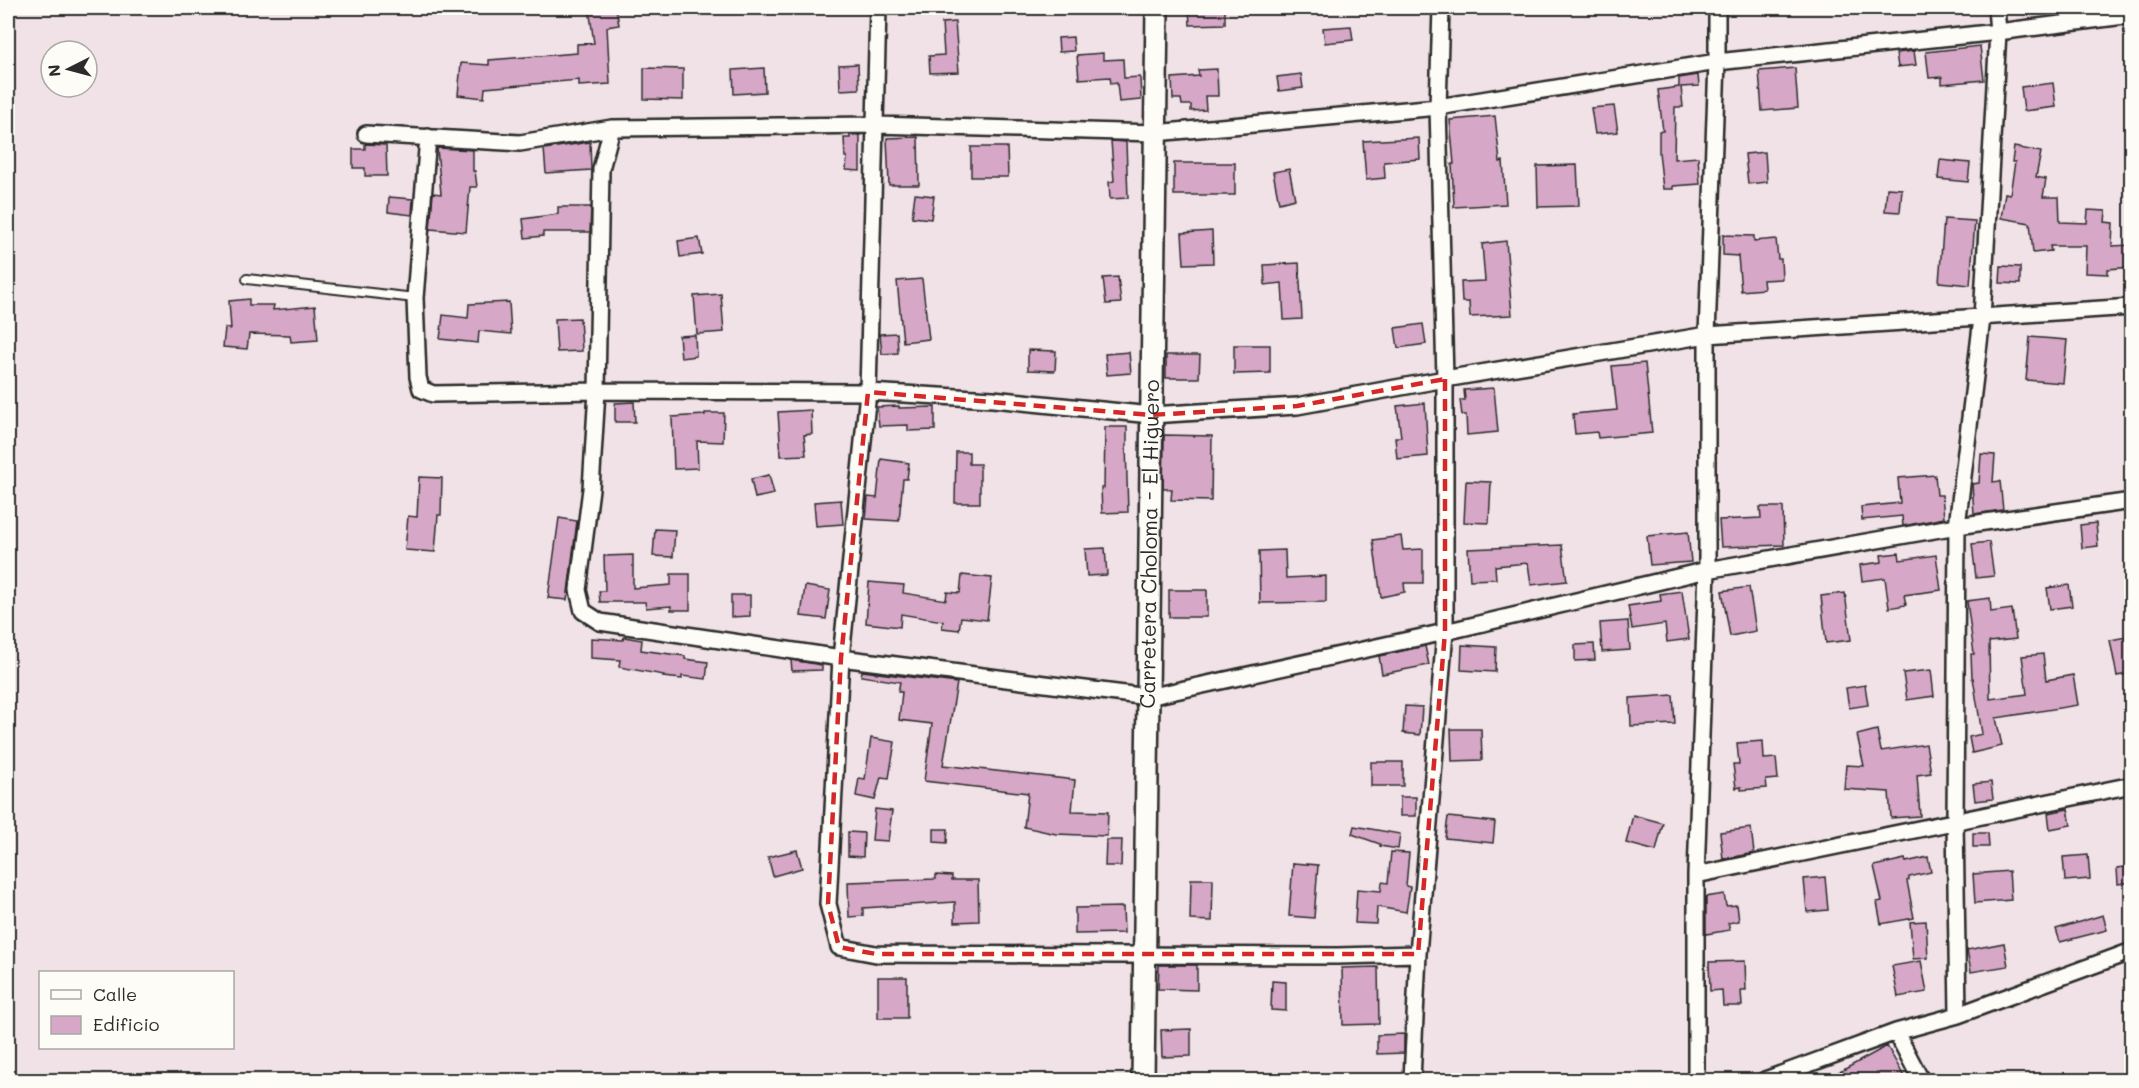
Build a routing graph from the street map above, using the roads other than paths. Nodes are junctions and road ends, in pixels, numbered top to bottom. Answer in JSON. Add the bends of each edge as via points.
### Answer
{"nodes":[{"id":1,"x":878,"y":8,"type":"edge"},
{"id":2,"x":1157,"y":8,"type":"edge"},
{"id":3,"x":1441,"y":8,"type":"edge"},
{"id":4,"x":1717,"y":8,"type":"edge"},
{"id":5,"x":1996,"y":8,"type":"edge"},
{"id":6,"x":2132,"y":15,"type":"edge"},
{"id":7,"x":1998,"y":32,"type":"junction"},
{"id":8,"x":1717,"y":62,"type":"junction"},
{"id":9,"x":1438,"y":107,"type":"junction"},
{"id":10,"x":876,"y":125,"type":"junction"},
{"id":11,"x":612,"y":128,"type":"junction"},
{"id":12,"x":366,"y":134,"type":"dead end"},
{"id":13,"x":1155,"y":134,"type":"junction"},
{"id":14,"x":428,"y":137,"type":"junction"},
{"id":15,"x":247,"y":279,"type":"dead end"},
{"id":16,"x":415,"y":298,"type":"junction"},
{"id":17,"x":2132,"y":307,"type":"edge"},
{"id":18,"x":1982,"y":318,"type":"junction"},
{"id":19,"x":1707,"y":335,"type":"junction"},
{"id":20,"x":1445,"y":379,"type":"junction"},
{"id":21,"x":597,"y":391,"type":"junction"},
{"id":22,"x":868,"y":392,"type":"junction"},
{"id":23,"x":1151,"y":415,"type":"junction"},
{"id":24,"x":2132,"y":501,"type":"edge"},
{"id":25,"x":1957,"y":526,"type":"junction"},
{"id":26,"x":1707,"y":570,"type":"junction"},
{"id":27,"x":1445,"y":632,"type":"junction"},
{"id":28,"x":841,"y":658,"type":"junction"},
{"id":29,"x":1148,"y":697,"type":"junction"},
{"id":30,"x":2132,"y":785,"type":"edge"},
{"id":31,"x":1955,"y":821,"type":"junction"},
{"id":32,"x":1696,"y":875,"type":"junction"},
{"id":33,"x":2132,"y":951,"type":"edge"},
{"id":34,"x":1145,"y":954,"type":"junction"},
{"id":35,"x":1418,"y":954,"type":"junction"},
{"id":36,"x":1958,"y":1015,"type":"junction"},
{"id":37,"x":1896,"y":1032,"type":"junction"},
{"id":38,"x":1143,"y":1080,"type":"edge"},
{"id":39,"x":1412,"y":1080,"type":"edge"},
{"id":40,"x":1695,"y":1080,"type":"edge"},
{"id":41,"x":1765,"y":1080,"type":"edge"},
{"id":42,"x":1921,"y":1080,"type":"edge"}],
"edges":[{"from":1,"to":10,"type":"street"},
{"from":2,"to":13,"type":"street","name":"Carretera Choloma - El Higuero"},
{"from":3,"to":9,"type":"street"},
{"from":4,"to":8,"type":"street"},
{"from":5,"to":7,"type":"street"},
{"from":6,"to":7,"type":"street"},
{"from":7,"to":8,"type":"street"},
{"from":7,"to":18,"type":"street"},
{"from":8,"to":9,"type":"street"},
{"from":8,"to":19,"type":"street"},
{"from":9,"to":13,"type":"street"},
{"from":9,"to":20,"type":"street"},
{"from":10,"to":11,"type":"street"},
{"from":10,"to":13,"type":"street"},
{"from":10,"to":22,"type":"street"},
{"from":11,"to":14,"type":"street","via":[[520,143]]},
{"from":11,"to":21,"type":"street","via":[[601,169]]},
{"from":12,"to":14,"type":"street"},
{"from":13,"to":23,"type":"street","name":"Carretera Choloma - El Higuero"},
{"from":14,"to":16,"type":"street"},
{"from":15,"to":16,"type":"lane"},
{"from":16,"to":21,"type":"street","via":[[421,389],[433,394]]},
{"from":17,"to":18,"type":"street"},
{"from":18,"to":19,"type":"street"},
{"from":18,"to":25,"type":"street"},
{"from":19,"to":20,"type":"street"},
{"from":19,"to":26,"type":"street"},
{"from":20,"to":23,"type":"street","via":[[1297,406]]},
{"from":20,"to":27,"type":"street"},
{"from":21,"to":22,"type":"street"},
{"from":21,"to":28,"type":"street","via":[[591,489],[578,590],[583,611],[600,622]]},
{"from":22,"to":23,"type":"street","via":[[993,399]]},
{"from":22,"to":28,"type":"street"},
{"from":23,"to":29,"type":"street","name":"Carretera Choloma - El Higuero"},
{"from":24,"to":25,"type":"street"},
{"from":25,"to":26,"type":"street"},
{"from":25,"to":31,"type":"street"},
{"from":26,"to":27,"type":"street"},
{"from":26,"to":32,"type":"street"},
{"from":27,"to":29,"type":"street"},
{"from":27,"to":35,"type":"street"},
{"from":28,"to":29,"type":"street"},
{"from":28,"to":34,"type":"street","via":[[828,904],[839,947],[876,954]]},
{"from":29,"to":34,"type":"street","name":"Carretera Choloma - El Higuero"},
{"from":30,"to":31,"type":"street"},
{"from":31,"to":32,"type":"street"},
{"from":31,"to":36,"type":"street"},
{"from":32,"to":40,"type":"street"},
{"from":33,"to":36,"type":"street"},
{"from":34,"to":35,"type":"street"},
{"from":34,"to":38,"type":"street","name":"Carretera Choloma - El Higuero"},
{"from":35,"to":39,"type":"street"},
{"from":36,"to":37,"type":"street"},
{"from":37,"to":41,"type":"street"},
{"from":37,"to":42,"type":"street"}]}
